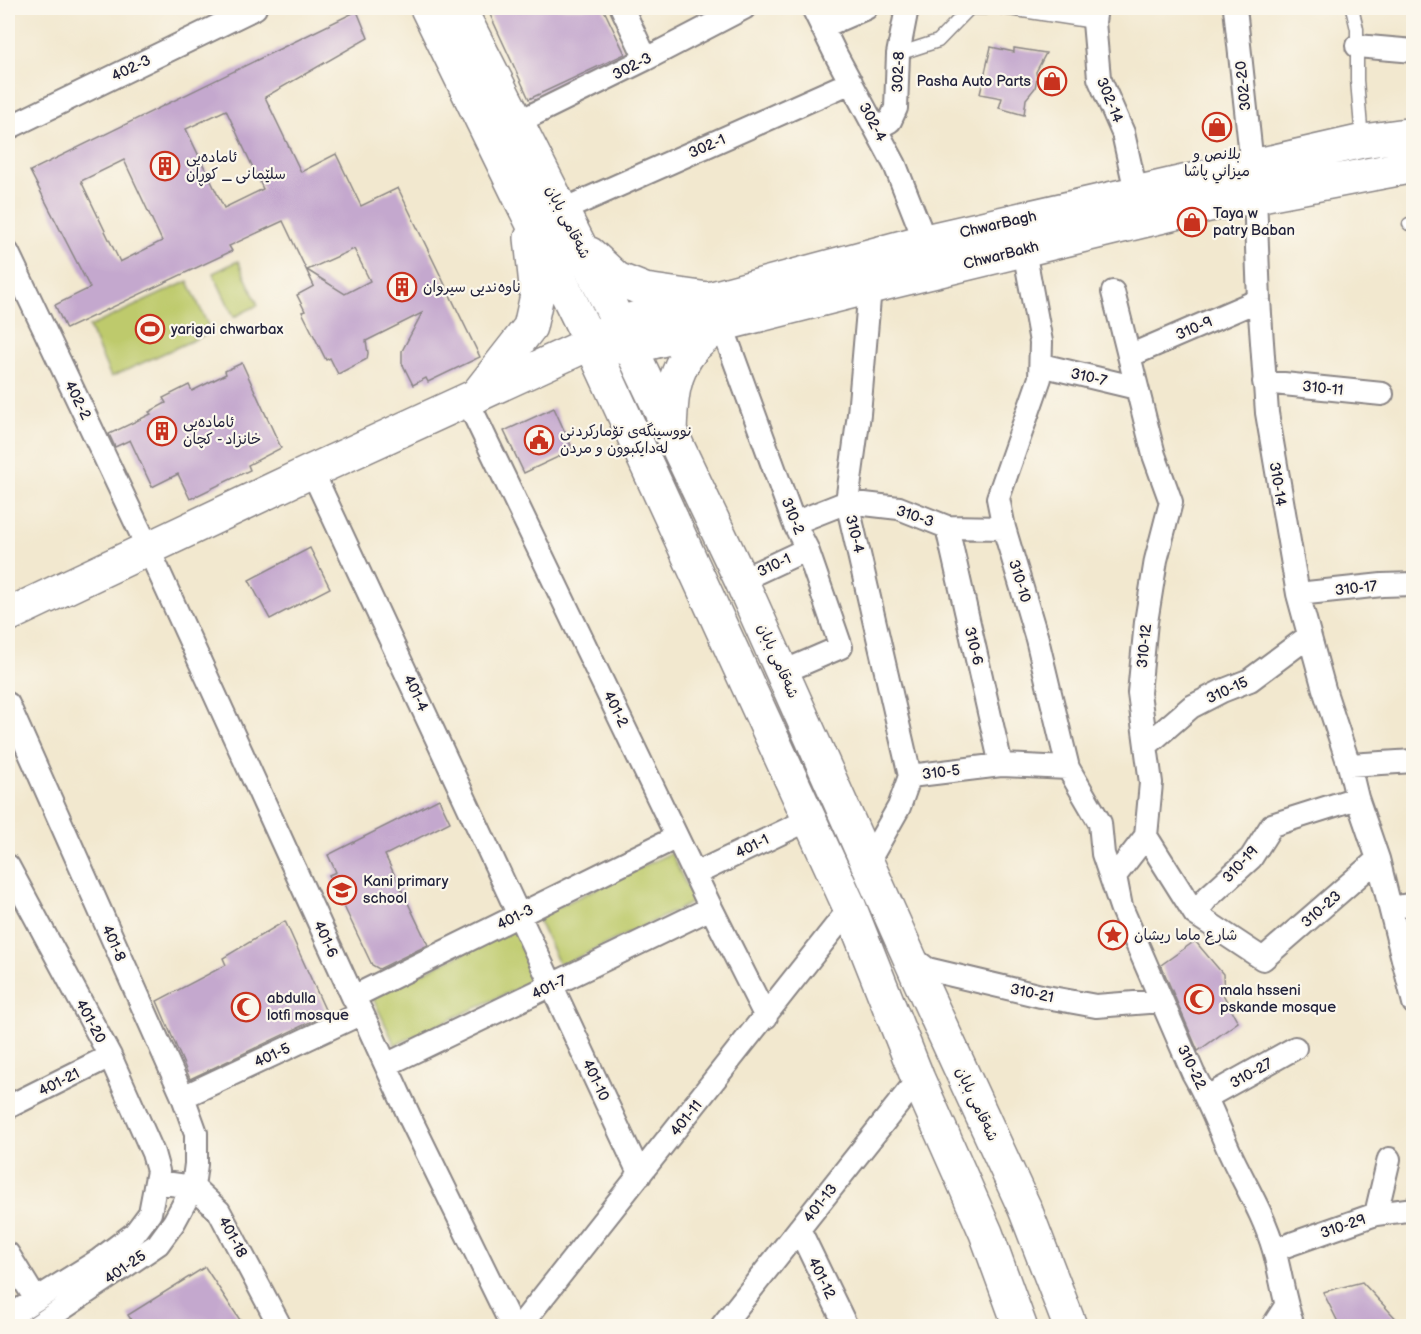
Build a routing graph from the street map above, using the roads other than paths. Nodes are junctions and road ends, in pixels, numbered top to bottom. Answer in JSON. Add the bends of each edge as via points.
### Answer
{"nodes":[{"id":1,"x":255,"y":8,"type":"edge"},
{"id":2,"x":427,"y":8,"type":"edge"},
{"id":3,"x":459,"y":8,"type":"edge"},
{"id":4,"x":622,"y":8,"type":"edge"},
{"id":5,"x":744,"y":8,"type":"edge"},
{"id":6,"x":866,"y":8,"type":"edge"},
{"id":7,"x":908,"y":8,"type":"edge"},
{"id":8,"x":986,"y":8,"type":"edge"},
{"id":9,"x":1003,"y":8,"type":"edge"},
{"id":10,"x":1234,"y":8,"type":"edge"},
{"id":11,"x":1352,"y":8,"type":"edge"},
{"id":12,"x":1095,"y":15,"type":"edge"},
{"id":13,"x":818,"y":17,"type":"edge"},
{"id":14,"x":1357,"y":46,"type":"junction"},
{"id":15,"x":1413,"y":51,"type":"edge"},
{"id":16,"x":898,"y":54,"type":"junction"},
{"id":17,"x":646,"y":59,"type":"junction"},
{"id":18,"x":851,"y":82,"type":"junction"},
{"id":19,"x":518,"y":122,"type":"junction"},
{"id":20,"x":8,"y":128,"type":"edge"},
{"id":21,"x":877,"y":128,"type":"junction"},
{"id":22,"x":1413,"y":134,"type":"edge"},
{"id":23,"x":1362,"y":141,"type":"junction"},
{"id":24,"x":1413,"y":166,"type":"edge"},
{"id":25,"x":1253,"y":180,"type":"junction"},
{"id":26,"x":1136,"y":192,"type":"junction"},
{"id":27,"x":563,"y":210,"type":"junction"},
{"id":28,"x":529,"y":215,"type":"junction"},
{"id":29,"x":925,"y":241,"type":"junction"},
{"id":30,"x":580,"y":245,"type":"junction"},
{"id":31,"x":1024,"y":250,"type":"junction"},
{"id":32,"x":8,"y":253,"type":"edge"},
{"id":33,"x":870,"y":287,"type":"junction"},
{"id":34,"x":1113,"y":292,"type":"dead end"},
{"id":35,"x":1259,"y":300,"type":"junction"},
{"id":36,"x":716,"y":317,"type":"junction"},
{"id":37,"x":624,"y":336,"type":"junction"},
{"id":38,"x":591,"y":343,"type":"junction"},
{"id":39,"x":1130,"y":356,"type":"junction"},
{"id":40,"x":1041,"y":365,"type":"junction"},
{"id":41,"x":1264,"y":382,"type":"junction"},
{"id":42,"x":1137,"y":388,"type":"junction"},
{"id":43,"x":1382,"y":394,"type":"dead end"},
{"id":44,"x":472,"y":398,"type":"junction"},
{"id":45,"x":670,"y":433,"type":"junction"},
{"id":46,"x":312,"y":471,"type":"junction"},
{"id":47,"x":848,"y":502,"type":"junction"},
{"id":48,"x":794,"y":523,"type":"junction"},
{"id":49,"x":946,"y":527,"type":"junction"},
{"id":50,"x":1004,"y":528,"type":"junction"},
{"id":51,"x":148,"y":548,"type":"junction"},
{"id":52,"x":807,"y":549,"type":"junction"},
{"id":53,"x":741,"y":580,"type":"junction"},
{"id":54,"x":1413,"y":584,"type":"edge"},
{"id":55,"x":1298,"y":594,"type":"junction"},
{"id":56,"x":8,"y":615,"type":"edge"},
{"id":57,"x":1309,"y":636,"type":"junction"},
{"id":58,"x":783,"y":672,"type":"junction"},
{"id":59,"x":8,"y":704,"type":"edge"},
{"id":60,"x":1147,"y":745,"type":"junction"},
{"id":61,"x":1413,"y":761,"type":"edge"},
{"id":62,"x":1001,"y":765,"type":"junction"},
{"id":63,"x":1349,"y":765,"type":"junction"},
{"id":64,"x":1068,"y":768,"type":"junction"},
{"id":65,"x":910,"y":776,"type":"junction"},
{"id":66,"x":1357,"y":798,"type":"junction"},
{"id":67,"x":810,"y":819,"type":"junction"},
{"id":68,"x":1146,"y":836,"type":"junction"},
{"id":69,"x":677,"y":837,"type":"junction"},
{"id":70,"x":1378,"y":859,"type":"junction"},
{"id":71,"x":868,"y":862,"type":"junction"},
{"id":72,"x":8,"y":866,"type":"edge"},
{"id":73,"x":694,"y":874,"type":"junction"},
{"id":74,"x":1402,"y":906,"type":"edge"},
{"id":75,"x":1121,"y":907,"type":"junction"},
{"id":76,"x":711,"y":908,"type":"junction"},
{"id":77,"x":850,"y":908,"type":"junction"},
{"id":78,"x":1195,"y":914,"type":"junction"},
{"id":79,"x":519,"y":915,"type":"junction"},
{"id":80,"x":909,"y":955,"type":"junction"},
{"id":81,"x":553,"y":985,"type":"junction"},
{"id":82,"x":1161,"y":1001,"type":"junction"},
{"id":83,"x":1413,"y":1003,"type":"edge"},
{"id":84,"x":358,"y":1005,"type":"junction"},
{"id":85,"x":766,"y":1017,"type":"junction"},
{"id":86,"x":1295,"y":1048,"type":"dead end"},
{"id":87,"x":110,"y":1056,"type":"junction"},
{"id":88,"x":386,"y":1065,"type":"junction"},
{"id":89,"x":918,"y":1079,"type":"junction"},
{"id":90,"x":183,"y":1097,"type":"junction"},
{"id":91,"x":1207,"y":1097,"type":"junction"},
{"id":92,"x":8,"y":1107,"type":"edge"},
{"id":93,"x":1389,"y":1159,"type":"dead end"},
{"id":94,"x":640,"y":1175,"type":"junction"},
{"id":95,"x":156,"y":1182,"type":"junction"},
{"id":96,"x":193,"y":1187,"type":"junction"},
{"id":97,"x":1413,"y":1209,"type":"edge"},
{"id":98,"x":1376,"y":1214,"type":"junction"},
{"id":99,"x":799,"y":1229,"type":"junction"},
{"id":100,"x":1274,"y":1250,"type":"junction"},
{"id":101,"x":8,"y":1254,"type":"edge"},
{"id":102,"x":35,"y":1298,"type":"junction"},
{"id":103,"x":1289,"y":1316,"type":"edge"},
{"id":104,"x":8,"y":1317,"type":"edge"},
{"id":105,"x":37,"y":1326,"type":"edge"},
{"id":106,"x":280,"y":1326,"type":"edge"},
{"id":107,"x":512,"y":1326,"type":"edge"},
{"id":108,"x":520,"y":1326,"type":"edge"},
{"id":109,"x":722,"y":1326,"type":"edge"},
{"id":110,"x":846,"y":1326,"type":"edge"},
{"id":111,"x":1020,"y":1326,"type":"edge"},
{"id":112,"x":1070,"y":1326,"type":"edge"},
{"id":113,"x":1272,"y":1326,"type":"edge"}],
"edges":[{"from":1,"to":20,"type":"street","name":"402-3"},
{"from":2,"to":28,"type":"main road"},
{"from":3,"to":19,"type":"main road","name":"شەقامی بابان"},
{"from":4,"to":17,"type":"street"},
{"from":5,"to":17,"type":"street","name":"302-3"},
{"from":6,"to":13,"type":"street"},
{"from":7,"to":16,"type":"street","name":"302-8"},
{"from":8,"to":16,"type":"lane","via":[[970,9],[938,41]]},
{"from":9,"to":12,"type":"lane"},
{"from":10,"to":25,"type":"street","name":"302-20"},
{"from":11,"to":14,"type":"lane"},
{"from":12,"to":26,"type":"street","name":"302-14","via":[[1100,78],[1124,133]]},
{"from":13,"to":18,"type":"street","name":"302-4"},
{"from":14,"to":15,"type":"street"},
{"from":14,"to":23,"type":"lane"},
{"from":16,"to":21,"type":"street","name":"302-8","via":[[896,108],[890,121]]},
{"from":17,"to":19,"type":"street","name":"302-3"},
{"from":18,"to":21,"type":"street","name":"302-4"},
{"from":18,"to":27,"type":"street","name":"302-1"},
{"from":19,"to":27,"type":"main road","name":"شەقامی بابان"},
{"from":21,"to":29,"type":"street","name":"302-4"},
{"from":22,"to":23,"type":"main road","name":"ChwarBagh"},
{"from":23,"to":25,"type":"main road","name":"ChwarBagh"},
{"from":24,"to":25,"type":"main road","name":"ChwarBakh"},
{"from":25,"to":26,"type":"main road","name":"ChwarBagh"},
{"from":25,"to":31,"type":"main road","name":"ChwarBakh"},
{"from":25,"to":35,"type":"street","name":"310-14"},
{"from":26,"to":29,"type":"main road","name":"ChwarBagh"},
{"from":27,"to":30,"type":"main road","name":"شەقامی بابان"},
{"from":28,"to":38,"type":"main road"},
{"from":28,"to":44,"type":"main road","via":[[537,295],[530,327]]},
{"from":29,"to":36,"type":"main road","name":"ChwarBagh"},
{"from":30,"to":36,"type":"main road","via":[[617,279]]},
{"from":30,"to":37,"type":"main road","name":"شەقامی بابان"},
{"from":31,"to":33,"type":"main road","name":"ChwarBakh"},
{"from":31,"to":40,"type":"street","name":"310-10","via":[[1041,342]]},
{"from":32,"to":51,"type":"street","name":"402-2"},
{"from":33,"to":36,"type":"main road","name":"ChwarBakh"},
{"from":33,"to":47,"type":"street","name":"310-4"},
{"from":34,"to":39,"type":"street","name":"310-12"},
{"from":35,"to":39,"type":"street","name":"310-9"},
{"from":35,"to":41,"type":"street","name":"310-14"},
{"from":36,"to":37,"type":"main road","name":"ChwarBakh"},
{"from":36,"to":45,"type":"main road","via":[[681,366],[672,391]]},
{"from":36,"to":48,"type":"street","name":"310-2"},
{"from":37,"to":38,"type":"main road","name":"ChwarBakh"},
{"from":37,"to":45,"type":"main road","name":"شەقامی بابان"},
{"from":38,"to":44,"type":"main road"},
{"from":38,"to":67,"type":"main road"},
{"from":39,"to":42,"type":"street","name":"310-12"},
{"from":40,"to":42,"type":"street","name":"310-7"},
{"from":40,"to":50,"type":"street","name":"310-10","via":[[1040,378],[998,498]]},
{"from":41,"to":43,"type":"street","name":"310-11"},
{"from":41,"to":55,"type":"street","name":"310-14"},
{"from":42,"to":60,"type":"street","name":"310-12","via":[[1171,502],[1156,560],[1140,681]]},
{"from":44,"to":46,"type":"main road"},
{"from":44,"to":69,"type":"street","name":"401-2"},
{"from":45,"to":53,"type":"main road","name":"شەقامی بابان"},
{"from":46,"to":51,"type":"main road"},
{"from":46,"to":79,"type":"street","name":"401-4"},
{"from":47,"to":48,"type":"street","name":"310-3"},
{"from":47,"to":49,"type":"street","name":"310-3","via":[[899,508]]},
{"from":47,"to":65,"type":"street","name":"310-4"},
{"from":48,"to":52,"type":"street","name":"310-2"},
{"from":49,"to":50,"type":"street","name":"310-3"},
{"from":49,"to":62,"type":"street","name":"310-6"},
{"from":50,"to":64,"type":"street","name":"310-10","via":[[1037,639]]},
{"from":51,"to":56,"type":"main road"},
{"from":51,"to":84,"type":"street","name":"401-6"},
{"from":52,"to":53,"type":"street","name":"310-1"},
{"from":52,"to":58,"type":"street","name":"310-2","via":[[841,647]]},
{"from":53,"to":58,"type":"main road","name":"شەقامی بابان"},
{"from":54,"to":55,"type":"street","name":"310-17"},
{"from":55,"to":57,"type":"street","name":"310-14"},
{"from":57,"to":60,"type":"street","name":"310-15","via":[[1250,680],[1191,707]]},
{"from":57,"to":63,"type":"street","name":"310-14"},
{"from":58,"to":71,"type":"main road","name":"شەقامی بابان"},
{"from":59,"to":90,"type":"street","name":"401-8"},
{"from":60,"to":68,"type":"street","name":"310-12","via":[[1150,783]]},
{"from":61,"to":63,"type":"street"},
{"from":62,"to":64,"type":"street","name":"310-5"},
{"from":62,"to":65,"type":"street","name":"310-5"},
{"from":63,"to":66,"type":"street","name":"310-14"},
{"from":64,"to":75,"type":"street","name":"310-10","via":[[1100,823],[1102,854]]},
{"from":65,"to":71,"type":"street","name":"310-5","via":[[899,807]]},
{"from":66,"to":70,"type":"street","name":"310-14"},
{"from":66,"to":78,"type":"street","name":"310-19","via":[[1272,825],[1251,858]]},
{"from":67,"to":73,"type":"street","name":"401-1"},
{"from":67,"to":77,"type":"main road"},
{"from":68,"to":75,"type":"street","name":"310-22","via":[[1115,876]]},
{"from":68,"to":78,"type":"street"},
{"from":69,"to":73,"type":"street","name":"401-2"},
{"from":69,"to":79,"type":"street","name":"401-3"},
{"from":70,"to":74,"type":"street","name":"310-14"},
{"from":70,"to":78,"type":"street","name":"310-23","via":[[1263,959]]},
{"from":71,"to":80,"type":"main road","name":"شەقامی بابان"},
{"from":72,"to":87,"type":"street","name":"401-20"},
{"from":73,"to":76,"type":"street","name":"401-2"},
{"from":74,"to":83,"type":"street","name":"310-14"},
{"from":75,"to":82,"type":"street","name":"310-22"},
{"from":76,"to":81,"type":"street","name":"401-7"},
{"from":76,"to":85,"type":"street","name":"401-2"},
{"from":77,"to":85,"type":"street","name":"401-11"},
{"from":77,"to":89,"type":"main road"},
{"from":79,"to":81,"type":"street","name":"401-4"},
{"from":79,"to":84,"type":"street","name":"401-3"},
{"from":80,"to":82,"type":"street","name":"310-21","via":[[927,969],[1041,996],[1096,1006]]},
{"from":80,"to":112,"type":"main road","name":"شەقامی بابان","via":[[1025,1209]]},
{"from":81,"to":88,"type":"street","name":"401-7"},
{"from":81,"to":94,"type":"street","name":"401-10"},
{"from":82,"to":91,"type":"street","name":"310-22"},
{"from":84,"to":88,"type":"street","name":"401-6"},
{"from":84,"to":90,"type":"street","name":"401-5"},
{"from":85,"to":94,"type":"street","name":"401-11"},
{"from":86,"to":91,"type":"street","name":"310-27"},
{"from":87,"to":92,"type":"street","name":"401-21"},
{"from":87,"to":95,"type":"street","name":"401-20","via":[[153,1153],[158,1171]]},
{"from":88,"to":107,"type":"street","name":"401-6"},
{"from":89,"to":99,"type":"street","name":"401-13"},
{"from":89,"to":111,"type":"main road","via":[[986,1233]]},
{"from":90,"to":96,"type":"street","name":"401-8","via":[[196,1133]]},
{"from":91,"to":100,"type":"street","name":"310-22"},
{"from":93,"to":98,"type":"street"},
{"from":94,"to":108,"type":"street","name":"401-11"},
{"from":95,"to":96,"type":"street"},
{"from":95,"to":102,"type":"street","name":"401-25","via":[[150,1214],[135,1233],[99,1260]]},
{"from":96,"to":105,"type":"street","name":"401-25","via":[[158,1244]]},
{"from":96,"to":106,"type":"street","name":"401-18","via":[[219,1211]]},
{"from":97,"to":98,"type":"street","name":"310-29"},
{"from":98,"to":100,"type":"street","name":"310-29"},
{"from":99,"to":109,"type":"street","name":"401-13"},
{"from":99,"to":110,"type":"street","name":"401-12"},
{"from":100,"to":103,"type":"street","name":"310-22"},
{"from":101,"to":102,"type":"street"},
{"from":102,"to":104,"type":"street","name":"401-25"},
{"from":103,"to":113,"type":"street"}]}
